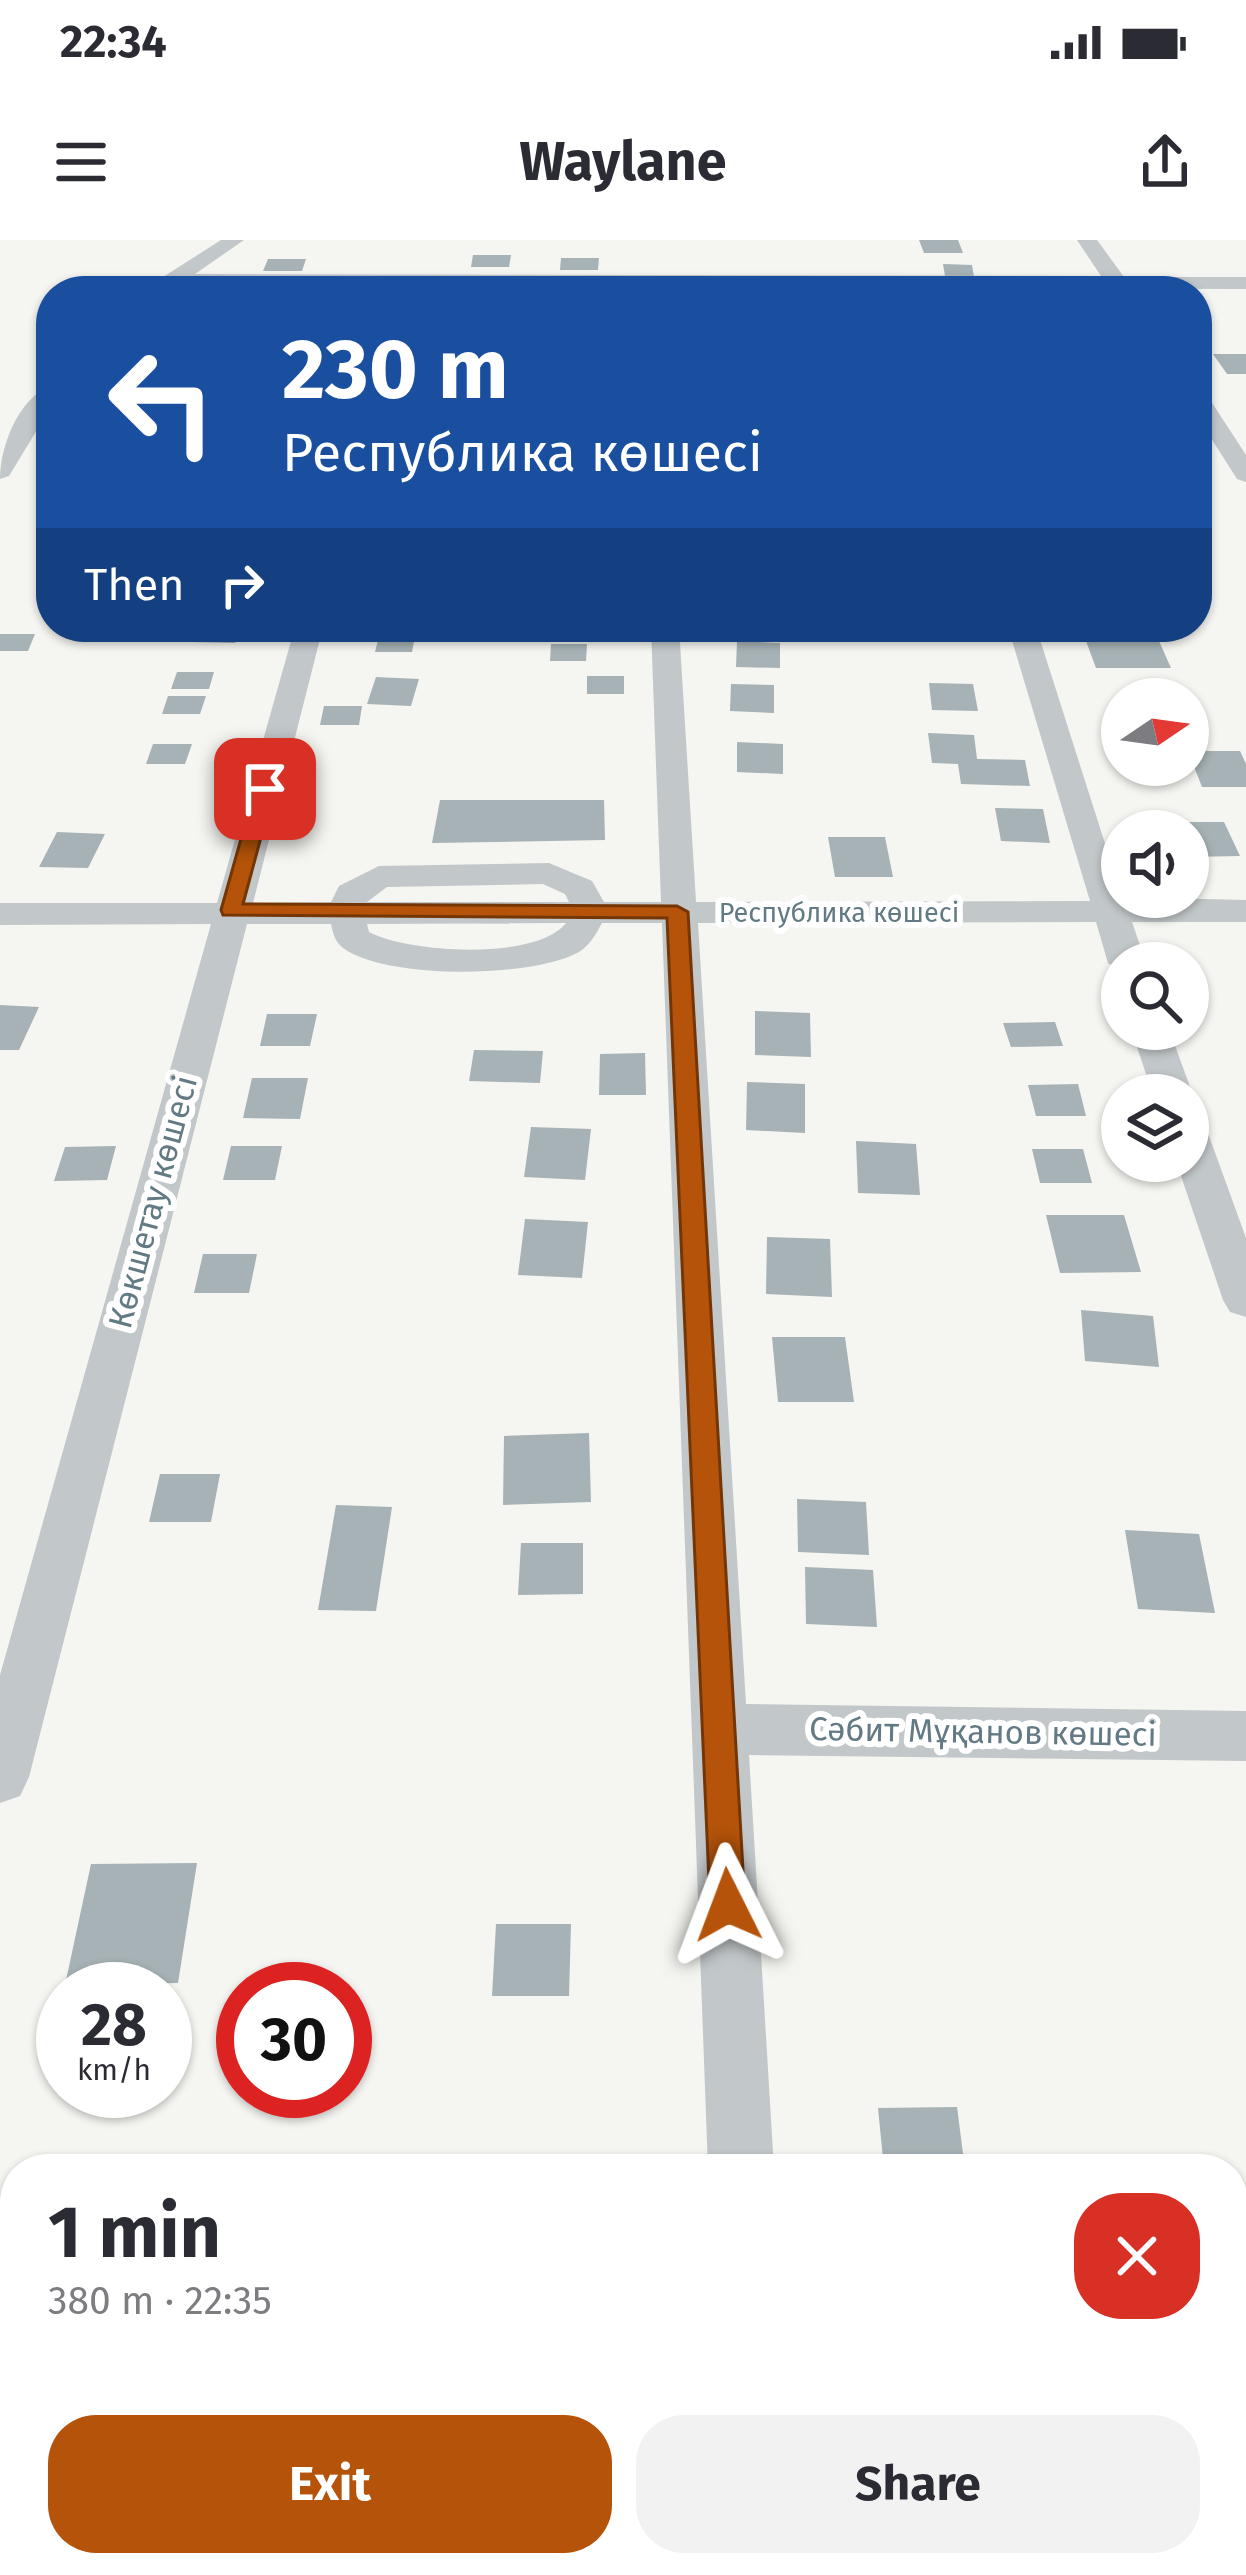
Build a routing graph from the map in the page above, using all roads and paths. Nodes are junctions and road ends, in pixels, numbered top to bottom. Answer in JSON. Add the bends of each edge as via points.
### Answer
{"nodes":[{"id":1,"x":234,"y":240,"type":"edge"},
{"id":2,"x":1087,"y":240,"type":"edge"},
{"id":3,"x":903,"y":255,"type":"dead end"},
{"id":4,"x":178,"y":276,"type":"edge"},
{"id":5,"x":913,"y":276,"type":"edge"},
{"id":6,"x":1112,"y":276,"type":"edge"},
{"id":7,"x":1246,"y":283,"type":"edge"},
{"id":8,"x":1212,"y":284,"type":"edge"},
{"id":9,"x":36,"y":410,"type":"edge"},
{"id":10,"x":1212,"y":421,"type":"edge"},
{"id":11,"x":0,"y":471,"type":"edge"},
{"id":12,"x":1246,"y":474,"type":"edge"},
{"id":13,"x":306,"y":642,"type":"edge"},
{"id":14,"x":666,"y":642,"type":"edge"},
{"id":15,"x":1027,"y":642,"type":"edge"},
{"id":16,"x":1101,"y":887,"type":"edge"},
{"id":17,"x":231,"y":910,"type":"junction"},
{"id":18,"x":591,"y":911,"type":"junction"},
{"id":19,"x":1246,"y":911,"type":"edge"},
{"id":20,"x":346,"y":912,"type":"junction"},
{"id":21,"x":677,"y":912,"type":"junction"},
{"id":22,"x":1209,"y":912,"type":"edge"},
{"id":23,"x":1101,"y":913,"type":"edge"},
{"id":24,"x":0,"y":914,"type":"edge"},
{"id":25,"x":1204,"y":1182,"type":"edge"},
{"id":26,"x":1246,"y":1300,"type":"edge"},
{"id":27,"x":719,"y":1729,"type":"junction"},
{"id":28,"x":1246,"y":1736,"type":"edge"},
{"id":29,"x":4,"y":1746,"type":"edge"},
{"id":30,"x":740,"y":2154,"type":"edge"}],
"edges":[{"from":1,"to":4,"type":"street"},
{"from":2,"to":6,"type":"street"},
{"from":3,"to":5,"type":"street"},
{"from":7,"to":8,"type":"street"},
{"from":9,"to":11,"type":"street"},
{"from":10,"to":12,"type":"street"},
{"from":13,"to":17,"type":"street","name":"Көкшетау көшесі"},
{"from":14,"to":21,"type":"street"},
{"from":15,"to":16,"type":"street"},
{"from":17,"to":20,"type":"street"},
{"from":17,"to":24,"type":"street"},
{"from":17,"to":29,"type":"street","name":"Көкшетау көшесі"},
{"from":18,"to":20,"type":"street","via":[[580,888],[549,873],[379,877],[352,894]]},
{"from":18,"to":20,"type":"street","via":[[561,947],[454,958],[365,947],[353,938]]},
{"from":18,"to":21,"type":"street","name":"Республика көшесі"},
{"from":19,"to":22,"type":"street","name":"Республика көшесі"},
{"from":21,"to":23,"type":"street","name":"Республика көшесі"},
{"from":21,"to":27,"type":"street"},
{"from":25,"to":26,"type":"street"},
{"from":27,"to":28,"type":"street","name":"Сәбит Мұқанов көшесі"},
{"from":27,"to":30,"type":"street"}]}
